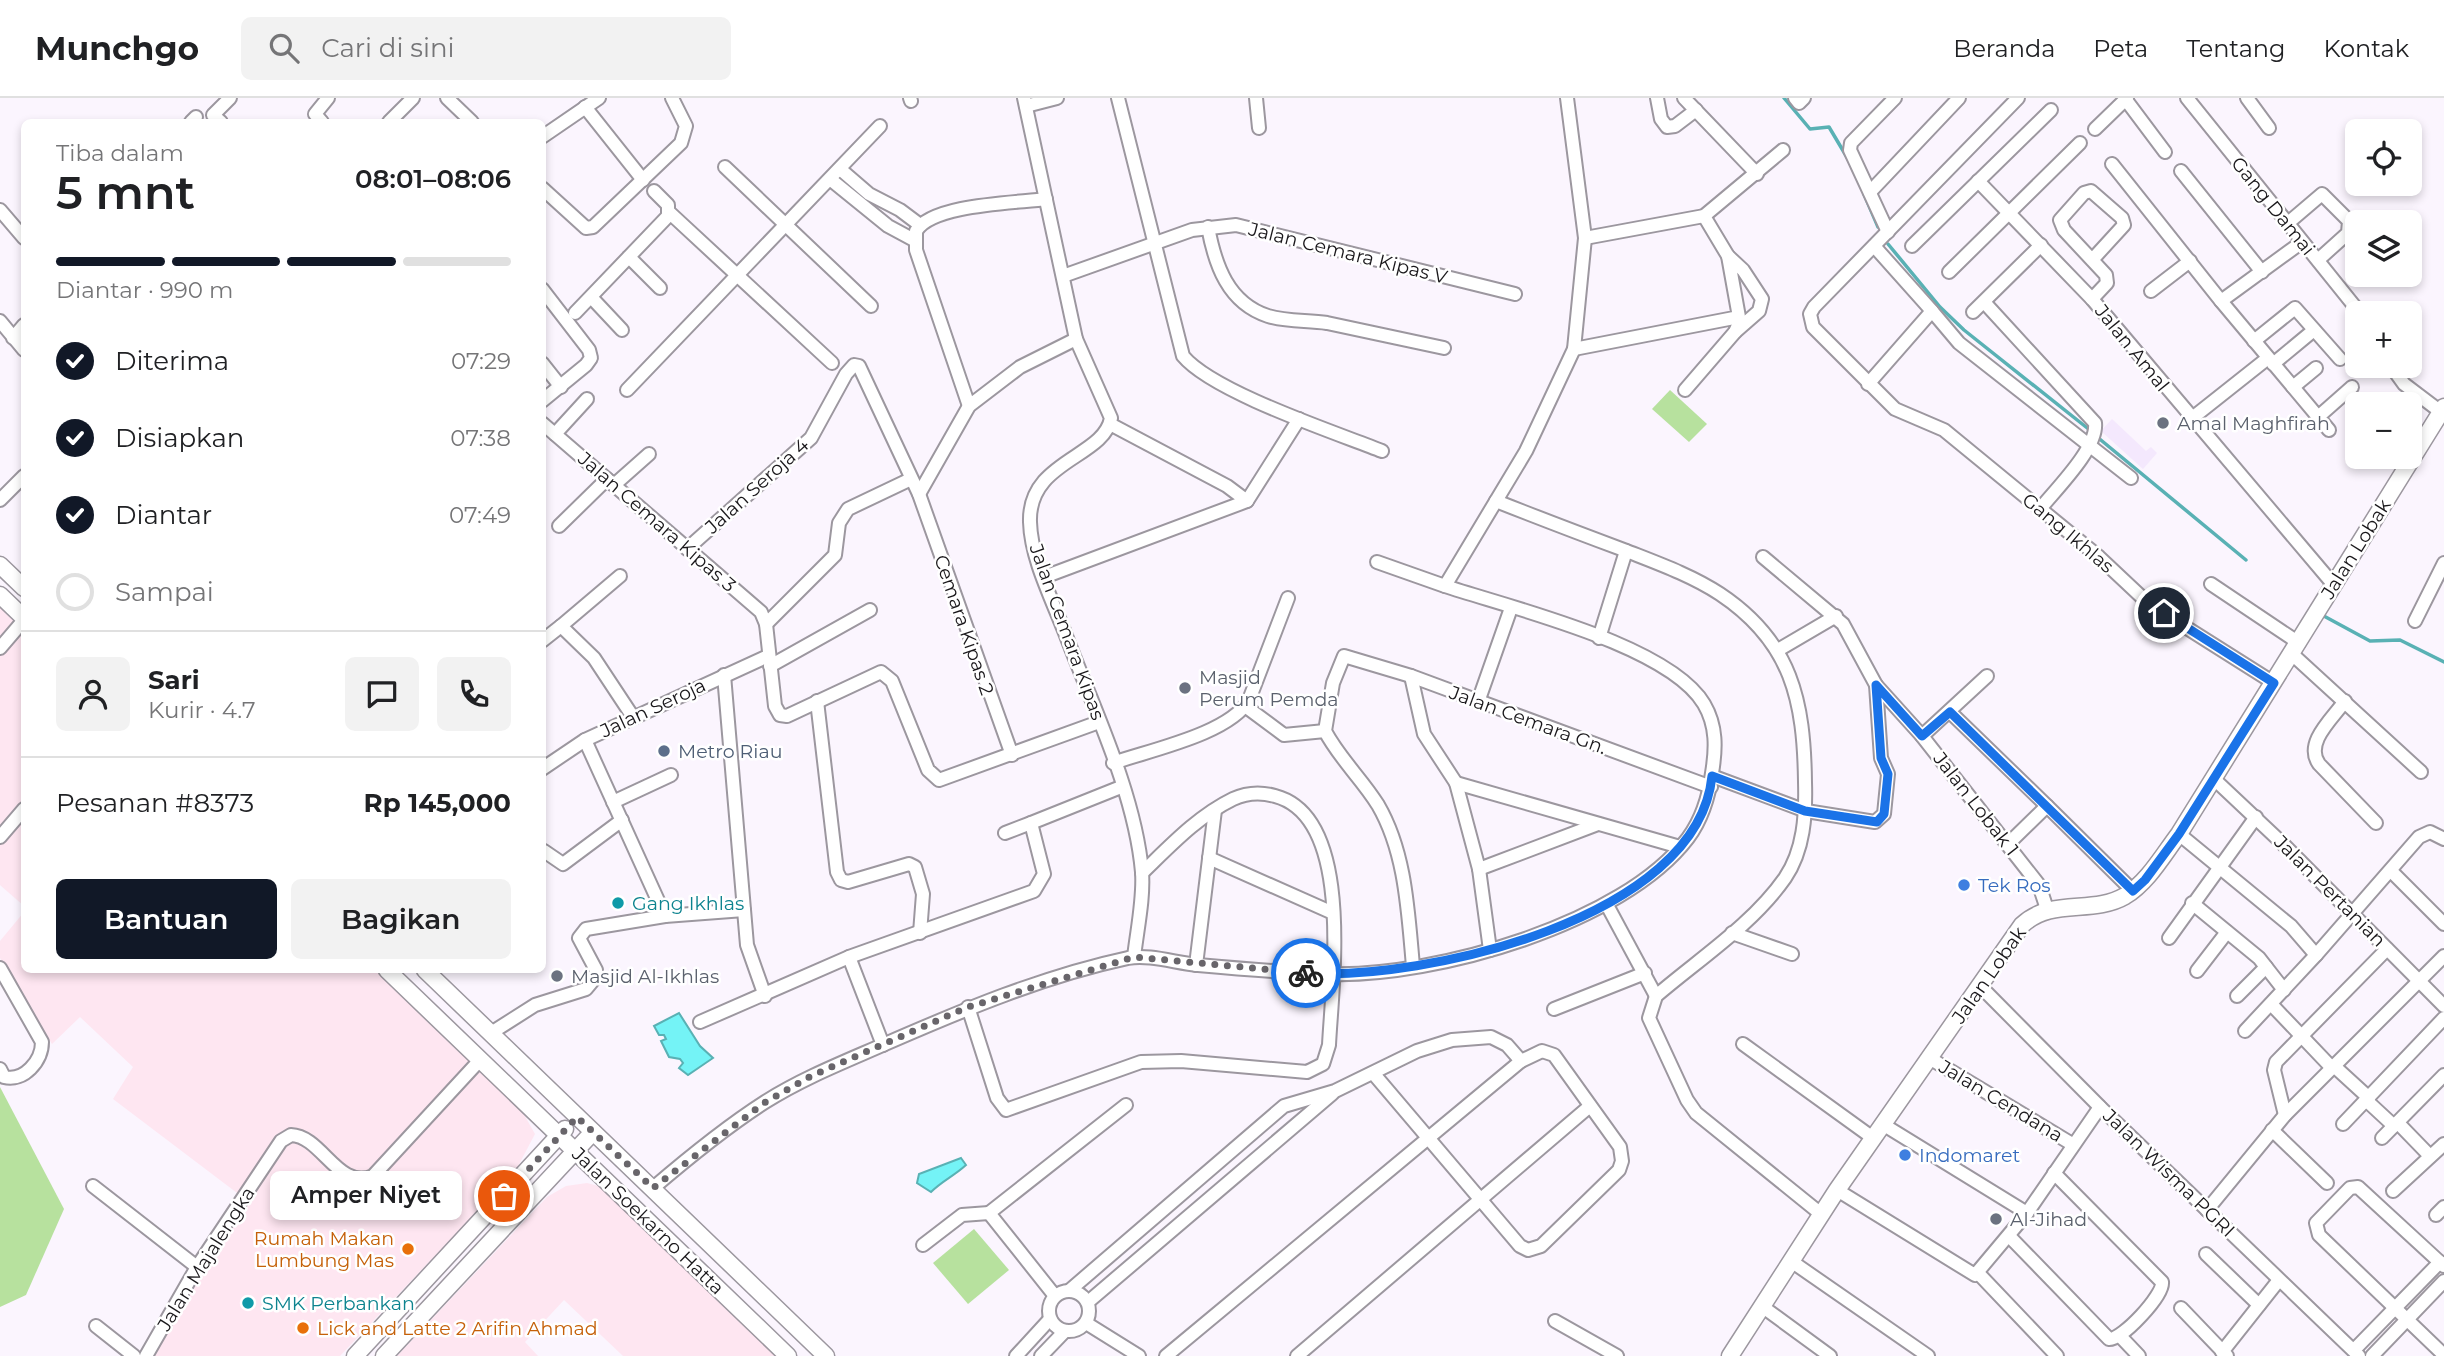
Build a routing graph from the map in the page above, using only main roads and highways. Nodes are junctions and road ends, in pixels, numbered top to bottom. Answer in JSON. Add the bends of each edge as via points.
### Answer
{"nodes":[{"id":1,"x":2443,"y":410,"type":"edge"},
{"id":2,"x":0,"y":565,"type":"edge"},
{"id":3,"x":21,"y":585,"type":"edge"},
{"id":4,"x":0,"y":594,"type":"edge"},
{"id":5,"x":21,"y":616,"type":"edge"},
{"id":6,"x":390,"y":973,"type":"edge"},
{"id":7,"x":428,"y":973,"type":"edge"},
{"id":8,"x":577,"y":1117,"type":"junction"},
{"id":9,"x":593,"y":1132,"type":"junction"},
{"id":10,"x":559,"y":1135,"type":"junction"},
{"id":11,"x":576,"y":1150,"type":"junction"},
{"id":12,"x":620,"y":1158,"type":"junction"},
{"id":13,"x":602,"y":1174,"type":"junction"},
{"id":14,"x":355,"y":1356,"type":"edge"},
{"id":15,"x":384,"y":1356,"type":"edge"},
{"id":16,"x":788,"y":1356,"type":"edge"},
{"id":17,"x":826,"y":1356,"type":"edge"},
{"id":18,"x":1730,"y":1356,"type":"edge"}],
"edges":[{"from":1,"to":18,"type":"main road","name":"Jalan Lobak","via":[[2179,834],[2145,880],[2102,905],[2047,909],[2022,925],[1837,1190]]},
{"from":2,"to":3,"type":"main road"},
{"from":4,"to":5,"type":"main road"},
{"from":6,"to":10,"type":"main road","name":"Jalan Soekarno Hatta"},
{"from":7,"to":8,"type":"main road","name":"Jalan Soekarno Hatta"},
{"from":8,"to":9,"type":"main road","name":"Jalan Soekarno Hatta"},
{"from":8,"to":10,"type":"main road"},
{"from":9,"to":11,"type":"main road"},
{"from":9,"to":12,"type":"main road","name":"Jalan Soekarno Hatta"},
{"from":10,"to":11,"type":"main road","name":"Jalan Soekarno Hatta"},
{"from":10,"to":14,"type":"main road"},
{"from":11,"to":13,"type":"main road","name":"Jalan Soekarno Hatta"},
{"from":11,"to":15,"type":"main road"},
{"from":12,"to":13,"type":"main road","via":[[607,1161]]},
{"from":12,"to":17,"type":"main road","name":"Jalan Soekarno Hatta"},
{"from":13,"to":16,"type":"main road","name":"Jalan Soekarno Hatta"}]}
